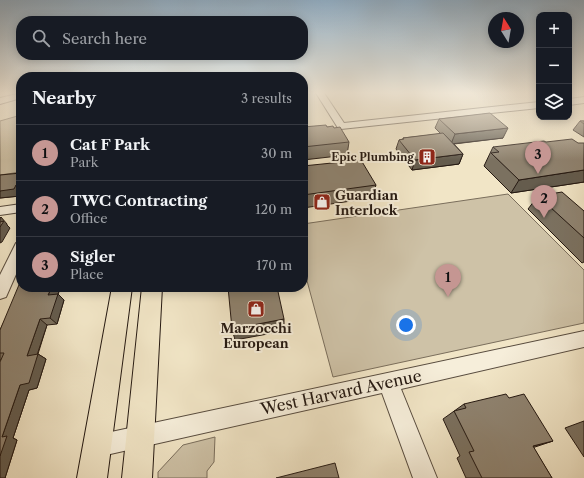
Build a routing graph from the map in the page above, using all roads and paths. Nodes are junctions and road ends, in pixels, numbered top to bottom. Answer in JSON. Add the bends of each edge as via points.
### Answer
{"nodes":[{"id":1,"x":334,"y":115,"type":"edge"},
{"id":2,"x":442,"y":115,"type":"edge"},
{"id":3,"x":16,"y":209,"type":"edge"},
{"id":4,"x":0,"y":211,"type":"edge"},
{"id":5,"x":16,"y":258,"type":"edge"},
{"id":6,"x":0,"y":292,"type":"edge"},
{"id":7,"x":121,"y":292,"type":"edge"},
{"id":8,"x":152,"y":292,"type":"edge"},
{"id":9,"x":584,"y":339,"type":"edge"},
{"id":10,"x":388,"y":382,"type":"junction"},
{"id":11,"x":140,"y":436,"type":"junction"},
{"id":12,"x":97,"y":446,"type":"junction"},
{"id":13,"x":92,"y":478,"type":"edge"},
{"id":14,"x":137,"y":478,"type":"edge"},
{"id":15,"x":425,"y":478,"type":"edge"}],
"edges":[{"from":1,"to":2,"type":"street","via":[[341,126]]},
{"from":3,"to":4,"type":"street"},
{"from":5,"to":6,"type":"street"},
{"from":7,"to":12,"type":"main road"},
{"from":8,"to":11,"type":"main road"},
{"from":9,"to":10,"type":"street","name":"West Harvard Avenue"},
{"from":10,"to":11,"type":"street","name":"West Harvard Avenue"},
{"from":10,"to":15,"type":"street"},
{"from":11,"to":12,"type":"street","name":"West Harvard Avenue"},
{"from":11,"to":14,"type":"main road"},
{"from":12,"to":13,"type":"main road"}]}
